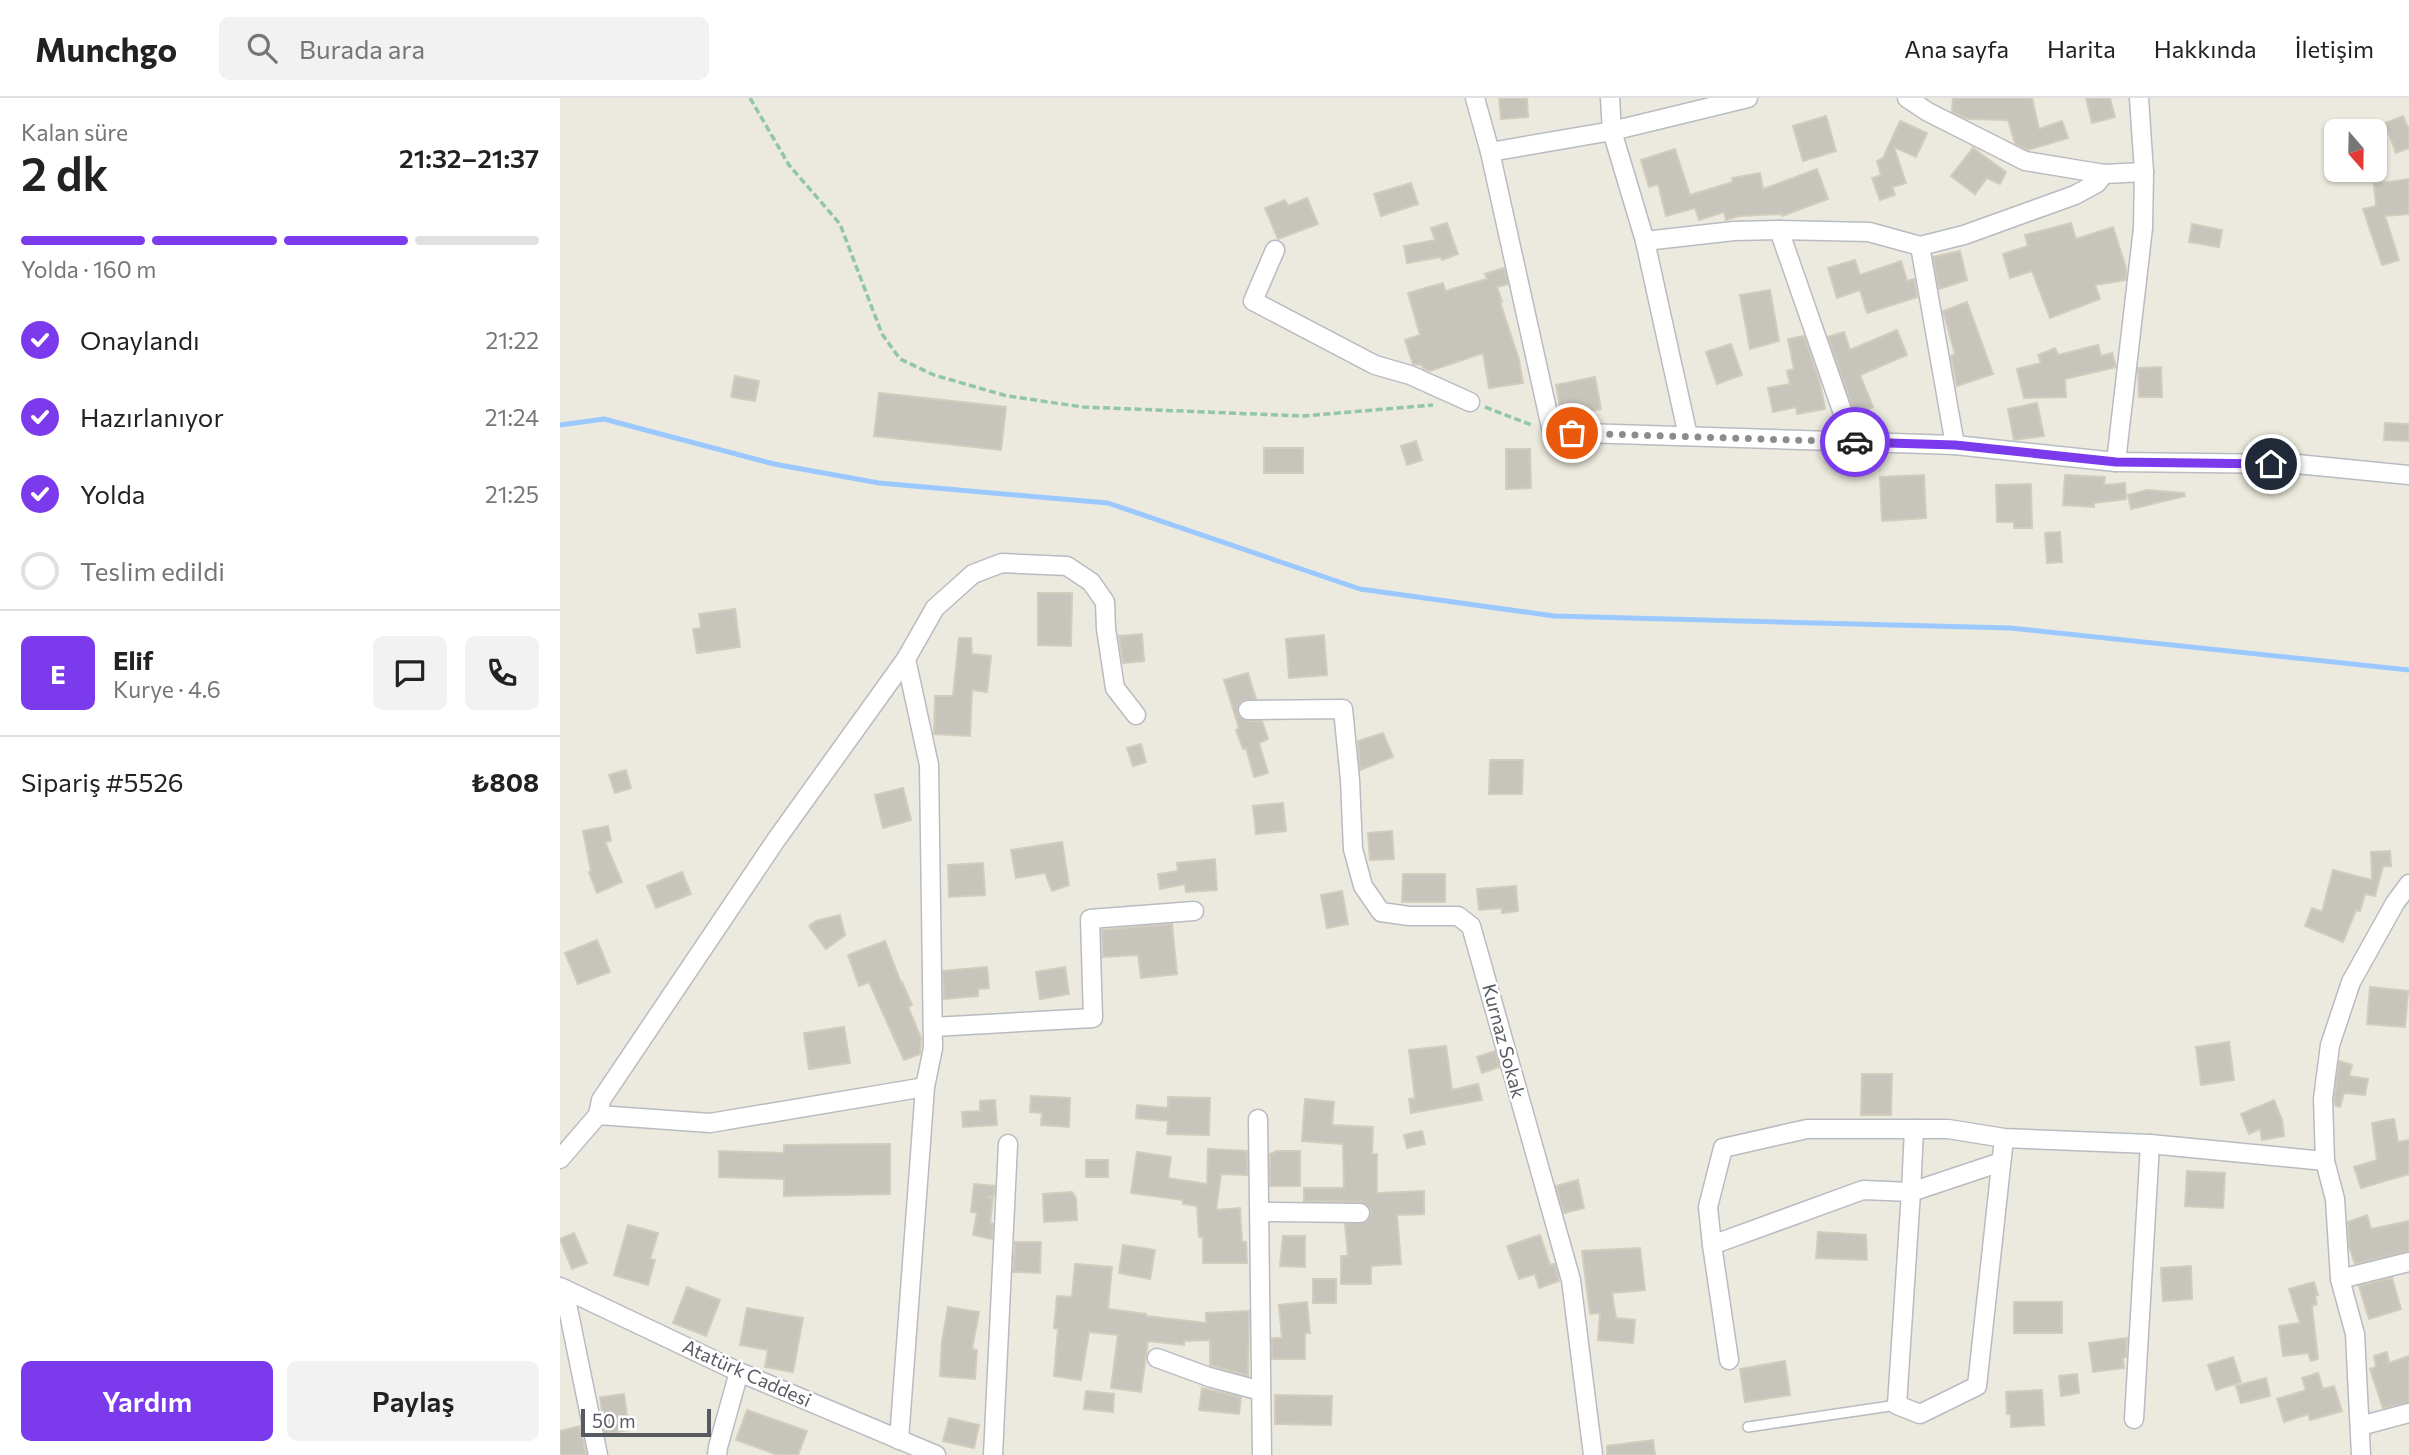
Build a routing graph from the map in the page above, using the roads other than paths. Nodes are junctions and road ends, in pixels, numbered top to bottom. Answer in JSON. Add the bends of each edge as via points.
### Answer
{"nodes":[{"id":1,"x":1475,"y":98,"type":"edge"},
{"id":2,"x":1611,"y":98,"type":"edge"},
{"id":3,"x":1748,"y":98,"type":"edge"},
{"id":4,"x":1907,"y":98,"type":"edge"},
{"id":5,"x":2139,"y":98,"type":"edge"},
{"id":6,"x":1612,"y":131,"type":"junction"},
{"id":7,"x":1490,"y":152,"type":"junction"},
{"id":8,"x":2144,"y":172,"type":"junction"},
{"id":9,"x":2104,"y":174,"type":"junction"},
{"id":10,"x":1779,"y":230,"type":"junction"},
{"id":11,"x":1645,"y":241,"type":"junction"},
{"id":12,"x":1920,"y":246,"type":"junction"},
{"id":13,"x":1275,"y":250,"type":"dead end"},
{"id":14,"x":1470,"y":402,"type":"road end"},
{"id":15,"x":1688,"y":436,"type":"junction"},
{"id":16,"x":1853,"y":442,"type":"junction"},
{"id":17,"x":1955,"y":445,"type":"junction"},
{"id":18,"x":2116,"y":462,"type":"junction"},
{"id":19,"x":2409,"y":475,"type":"edge"},
{"id":20,"x":906,"y":659,"type":"junction"},
{"id":21,"x":1248,"y":710,"type":"dead end"},
{"id":22,"x":1136,"y":715,"type":"dead end"},
{"id":23,"x":2409,"y":884,"type":"edge"},
{"id":24,"x":1194,"y":911,"type":"dead end"},
{"id":25,"x":933,"y":1027,"type":"junction"},
{"id":26,"x":925,"y":1087,"type":"junction"},
{"id":27,"x":598,"y":1115,"type":"junction"},
{"id":28,"x":1258,"y":1119,"type":"dead end"},
{"id":29,"x":1914,"y":1129,"type":"junction"},
{"id":30,"x":2004,"y":1139,"type":"junction"},
{"id":31,"x":1008,"y":1144,"type":"dead end"},
{"id":32,"x":2150,"y":1144,"type":"junction"},
{"id":33,"x":560,"y":1159,"type":"edge"},
{"id":34,"x":2001,"y":1161,"type":"junction"},
{"id":35,"x":2325,"y":1161,"type":"junction"},
{"id":36,"x":1912,"y":1192,"type":"junction"},
{"id":37,"x":1260,"y":1212,"type":"junction"},
{"id":38,"x":1360,"y":1213,"type":"dead end"},
{"id":39,"x":1712,"y":1245,"type":"junction"},
{"id":40,"x":2409,"y":1262,"type":"edge"},
{"id":41,"x":2340,"y":1279,"type":"junction"},
{"id":42,"x":562,"y":1288,"type":"edge"},
{"id":43,"x":1157,"y":1358,"type":"dead end"},
{"id":44,"x":1728,"y":1360,"type":"dead end"},
{"id":45,"x":739,"y":1372,"type":"junction"},
{"id":46,"x":1261,"y":1391,"type":"junction"},
{"id":47,"x":1897,"y":1405,"type":"junction"},
{"id":48,"x":2409,"y":1413,"type":"edge"},
{"id":49,"x":2134,"y":1419,"type":"dead end"},
{"id":50,"x":2360,"y":1426,"type":"junction"},
{"id":51,"x":1748,"y":1427,"type":"dead end"},
{"id":52,"x":898,"y":1440,"type":"junction"},
{"id":53,"x":598,"y":1455,"type":"edge"},
{"id":54,"x":717,"y":1455,"type":"edge"},
{"id":55,"x":936,"y":1455,"type":"edge"},
{"id":56,"x":993,"y":1455,"type":"edge"},
{"id":57,"x":1262,"y":1455,"type":"edge"},
{"id":58,"x":1593,"y":1455,"type":"edge"},
{"id":59,"x":2361,"y":1455,"type":"edge"}],
"edges":[{"from":1,"to":7,"type":"street"},
{"from":2,"to":6,"type":"street"},
{"from":3,"to":6,"type":"street"},
{"from":4,"to":9,"type":"street","via":[[2025,161]]},
{"from":5,"to":8,"type":"street"},
{"from":6,"to":7,"type":"street"},
{"from":6,"to":11,"type":"street"},
{"from":7,"to":15,"type":"street","via":[[1552,432]]},
{"from":8,"to":9,"type":"street"},
{"from":8,"to":18,"type":"street","via":[[2143,228]]},
{"from":9,"to":12,"type":"street","via":[[2075,195]]},
{"from":10,"to":11,"type":"street"},
{"from":10,"to":12,"type":"street","via":[[1869,232]]},
{"from":10,"to":16,"type":"street"},
{"from":11,"to":15,"type":"street"},
{"from":12,"to":17,"type":"street"},
{"from":13,"to":14,"type":"street","via":[[1252,301],[1376,365]]},
{"from":15,"to":16,"type":"street"},
{"from":16,"to":17,"type":"street"},
{"from":17,"to":18,"type":"street"},
{"from":18,"to":19,"type":"street","via":[[2297,464]]},
{"from":20,"to":22,"type":"street","via":[[935,608],[973,574],[1002,563],[1067,566],[1091,582],[1104,602],[1115,688]]},
{"from":20,"to":25,"type":"street","via":[[929,765]]},
{"from":20,"to":27,"type":"street","via":[[776,840],[601,1100]]},
{"from":21,"to":58,"type":"street","name":"Kurnaz Sokak","via":[[1343,709],[1353,849],[1363,886],[1381,912],[1458,916],[1471,926],[1571,1280]]},
{"from":23,"to":35,"type":"street","via":[[2351,982],[2330,1045],[2323,1099]]},
{"from":24,"to":25,"type":"street","via":[[1090,919],[1093,1018]]},
{"from":25,"to":26,"type":"street"},
{"from":26,"to":27,"type":"street","via":[[710,1123]]},
{"from":26,"to":52,"type":"street"},
{"from":27,"to":33,"type":"street"},
{"from":28,"to":37,"type":"street"},
{"from":29,"to":30,"type":"street","via":[[1948,1129]]},
{"from":29,"to":36,"type":"street"},
{"from":29,"to":39,"type":"street","via":[[1807,1129],[1723,1148],[1708,1207]]},
{"from":30,"to":32,"type":"street"},
{"from":30,"to":34,"type":"street"},
{"from":31,"to":56,"type":"street"},
{"from":32,"to":35,"type":"street"},
{"from":32,"to":49,"type":"street"},
{"from":34,"to":36,"type":"street"},
{"from":34,"to":47,"type":"street","via":[[1977,1386],[1920,1414]]},
{"from":35,"to":41,"type":"street","via":[[2335,1199]]},
{"from":36,"to":39,"type":"street","via":[[1863,1190]]},
{"from":36,"to":47,"type":"street"},
{"from":37,"to":38,"type":"street"},
{"from":37,"to":46,"type":"street"},
{"from":39,"to":44,"type":"street"},
{"from":40,"to":41,"type":"street"},
{"from":41,"to":50,"type":"street","via":[[2355,1334]]},
{"from":42,"to":45,"type":"street","name":"Atatürk Caddesi"},
{"from":42,"to":53,"type":"street"},
{"from":43,"to":46,"type":"street"},
{"from":45,"to":52,"type":"street","name":"Atatürk Caddesi"},
{"from":45,"to":54,"type":"street"},
{"from":46,"to":57,"type":"street"},
{"from":47,"to":51,"type":"lane"},
{"from":48,"to":50,"type":"street"},
{"from":50,"to":59,"type":"street"},
{"from":52,"to":55,"type":"street","name":"Atatürk Caddesi"}]}
